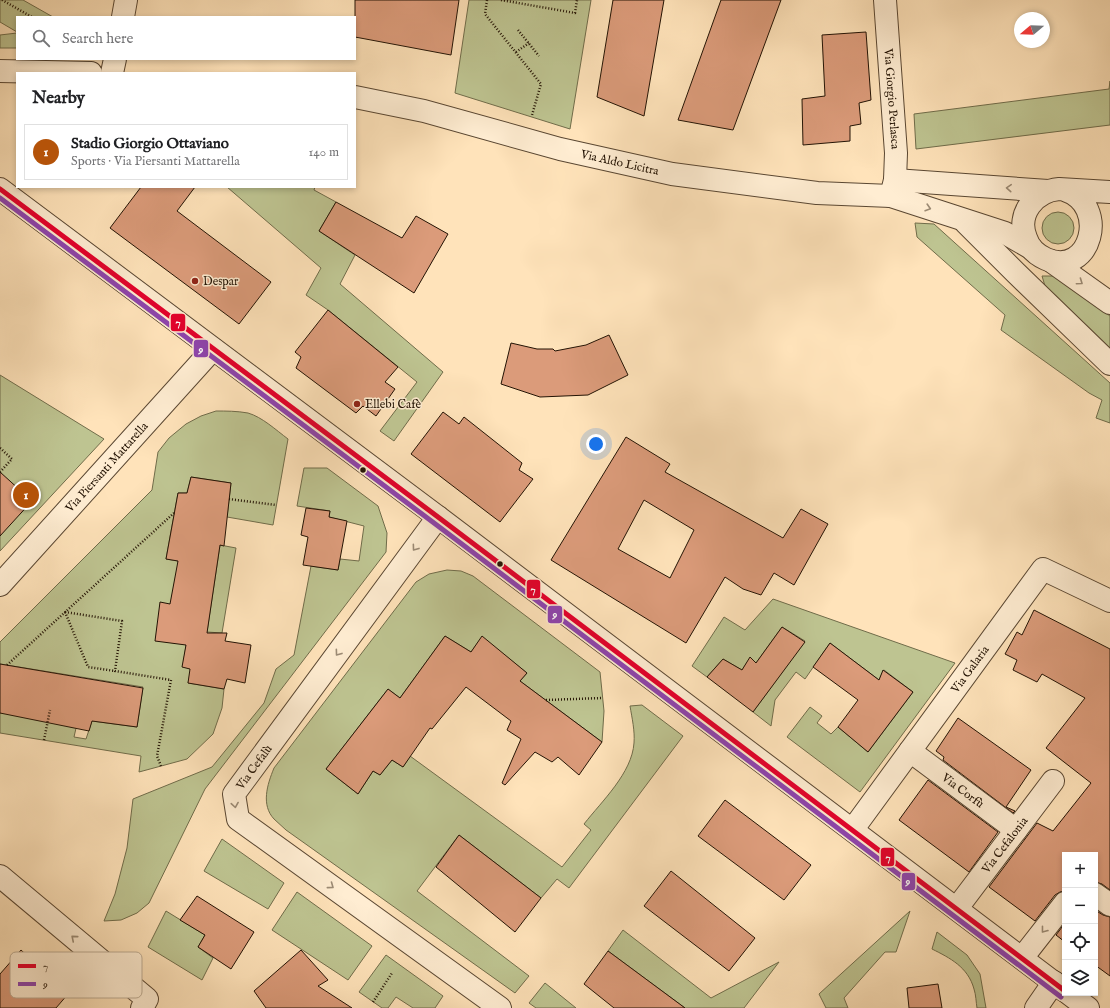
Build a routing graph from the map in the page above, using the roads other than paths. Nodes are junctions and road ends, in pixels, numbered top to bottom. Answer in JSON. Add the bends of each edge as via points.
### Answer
{"nodes":[{"id":1,"x":126,"y":0,"type":"edge"},
{"id":2,"x":885,"y":0,"type":"edge"},
{"id":3,"x":123,"y":16,"type":"edge"},
{"id":4,"x":115,"y":60,"type":"edge"},
{"id":5,"x":0,"y":71,"type":"edge"},
{"id":6,"x":46,"y":72,"type":"edge"},
{"id":7,"x":112,"y":72,"type":"edge"},
{"id":8,"x":356,"y":97,"type":"edge"},
{"id":9,"x":893,"y":188,"type":"junction"},
{"id":10,"x":1057,"y":190,"type":"junction"},
{"id":11,"x":1110,"y":192,"type":"edge"},
{"id":12,"x":4,"y":197,"type":"edge"},
{"id":13,"x":962,"y":219,"type":"junction"},
{"id":14,"x":1031,"y":248,"type":"junction"},
{"id":15,"x":1051,"y":261,"type":"junction"},
{"id":16,"x":1110,"y":303,"type":"edge"},
{"id":17,"x":213,"y":349,"type":"junction"},
{"id":18,"x":1110,"y":364,"type":"edge"},
{"id":19,"x":438,"y":517,"type":"junction"},
{"id":20,"x":0,"y":585,"type":"edge"},
{"id":21,"x":1110,"y":602,"type":"edge"},
{"id":22,"x":910,"y":751,"type":"junction"},
{"id":23,"x":1053,"y":781,"type":"dead end"},
{"id":24,"x":853,"y":829,"type":"junction"},
{"id":25,"x":1016,"y":830,"type":"junction"},
{"id":26,"x":0,"y":876,"type":"edge"},
{"id":27,"x":1098,"y":896,"type":"edge"},
{"id":28,"x":1110,"y":905,"type":"edge"},
{"id":29,"x":1062,"y":907,"type":"edge"},
{"id":30,"x":957,"y":908,"type":"junction"},
{"id":31,"x":86,"y":952,"type":"edge"},
{"id":32,"x":1022,"y":958,"type":"junction"},
{"id":33,"x":1062,"y":989,"type":"edge"},
{"id":34,"x":1072,"y":996,"type":"edge"},
{"id":35,"x":500,"y":1008,"type":"edge"},
{"id":36,"x":1036,"y":1008,"type":"edge"},
{"id":37,"x":1088,"y":1008,"type":"edge"}],
"edges":[{"from":1,"to":3,"type":"street"},
{"from":2,"to":9,"type":"street","name":"Via Giorgio Perlasca","via":[[896,153]]},
{"from":4,"to":7,"type":"street"},
{"from":5,"to":6,"type":"street"},
{"from":8,"to":9,"type":"street","name":"Via Aldo Licitra","via":[[424,111],[560,149],[672,174],[817,193]]},
{"from":10,"to":9,"type":"street","one_way":true},
{"from":9,"to":13,"type":"street","one_way":true},
{"from":10,"to":11,"type":"street"},
{"from":10,"to":14,"type":"street","via":[[1042,193],[1033,200],[1024,215],[1024,233]]},
{"from":10,"to":15,"type":"street","via":[[1080,195],[1086,200],[1094,214],[1096,229],[1091,244],[1080,255],[1066,262]]},
{"from":12,"to":17,"type":"street"},
{"from":13,"to":14,"type":"street","via":[[1005,233]]},
{"from":13,"to":18,"type":"street"},
{"from":14,"to":15,"type":"street"},
{"from":15,"to":16,"type":"street","one_way":true},
{"from":17,"to":19,"type":"street"},
{"from":17,"to":20,"type":"street","name":"Via Piersanti Mattarella"},
{"from":19,"to":24,"type":"street"},
{"from":19,"to":35,"type":"street","name":"Via Cefalù","one_way":true,"via":[[234,794],[238,819]]},
{"from":21,"to":22,"type":"street","name":"Via Galaria","via":[[1043,569]]},
{"from":22,"to":24,"type":"street","name":"Via Galaria"},
{"from":22,"to":25,"type":"street","name":"Via Corfù"},
{"from":23,"to":25,"type":"street","name":"Via Cefalonia"},
{"from":24,"to":30,"type":"street"},
{"from":25,"to":30,"type":"street","name":"Via Cefalonia"},
{"from":31,"to":26,"type":"street","one_way":true},
{"from":27,"to":28,"type":"street"},
{"from":29,"to":32,"type":"street","one_way":true},
{"from":30,"to":32,"type":"street"},
{"from":32,"to":33,"type":"street"},
{"from":33,"to":36,"type":"street"},
{"from":34,"to":37,"type":"street"}]}
